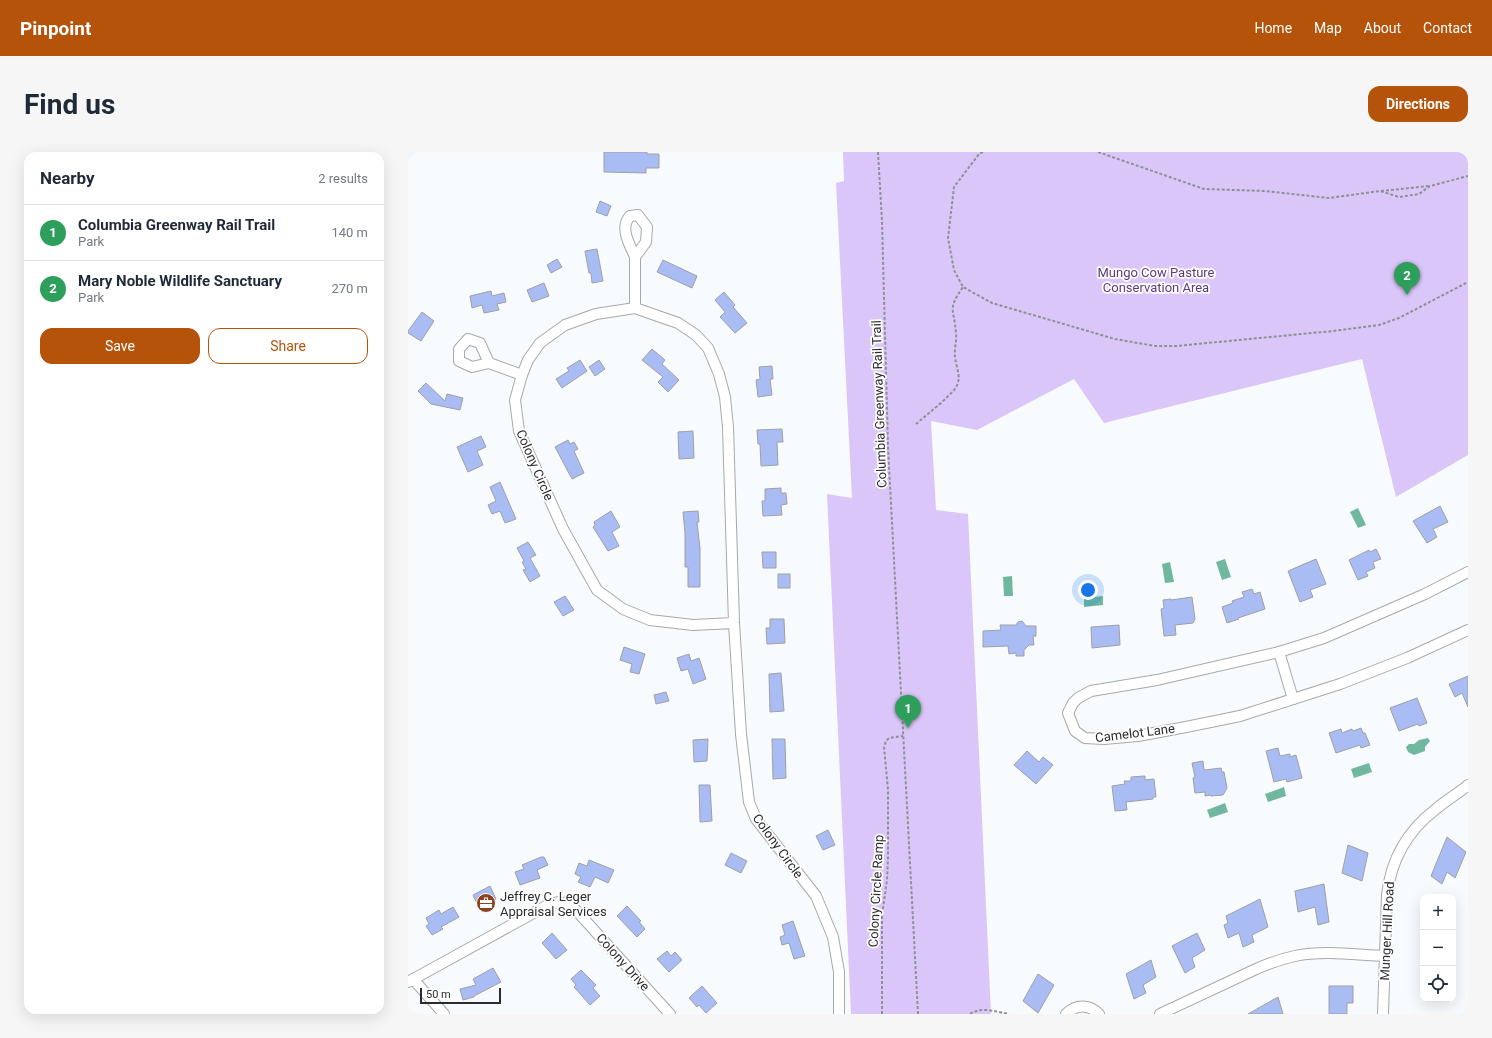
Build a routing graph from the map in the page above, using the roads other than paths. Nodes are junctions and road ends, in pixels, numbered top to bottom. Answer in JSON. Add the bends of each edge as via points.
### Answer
{"nodes":[{"id":1,"x":635,"y":257,"type":"dead end"},
{"id":2,"x":635,"y":308,"type":"junction"},
{"id":3,"x":489,"y":362,"type":"dead end"},
{"id":4,"x":522,"y":375,"type":"junction"},
{"id":5,"x":1468,"y":572,"type":"edge"},
{"id":6,"x":734,"y":623,"type":"junction"},
{"id":7,"x":1468,"y":630,"type":"edge"},
{"id":8,"x":1279,"y":652,"type":"junction"},
{"id":9,"x":1293,"y":699,"type":"junction"},
{"id":10,"x":1468,"y":785,"type":"edge"},
{"id":11,"x":1385,"y":956,"type":"junction"},
{"id":12,"x":411,"y":980,"type":"edge"},
{"id":13,"x":444,"y":1014,"type":"edge"},
{"id":14,"x":670,"y":1014,"type":"edge"},
{"id":15,"x":839,"y":1014,"type":"edge"},
{"id":16,"x":1066,"y":1014,"type":"edge"},
{"id":17,"x":1099,"y":1014,"type":"edge"},
{"id":18,"x":1160,"y":1014,"type":"edge"},
{"id":19,"x":1383,"y":1014,"type":"edge"}],
"edges":[{"from":1,"to":2,"type":"street"},
{"from":2,"to":4,"type":"street","name":"Colony Circle","via":[[596,314],[565,324],[540,343],[528,360]]},
{"from":2,"to":6,"type":"street","name":"Colony Circle","via":[[678,324],[696,335],[708,348],[719,374],[725,397],[728,427]]},
{"from":3,"to":4,"type":"street"},
{"from":4,"to":6,"type":"street","name":"Colony Circle","via":[[515,400],[519,431],[564,529],[597,590],[623,609],[650,620],[693,624]]},
{"from":5,"to":8,"type":"street","name":"Camelot Lane","via":[[1425,594],[1324,638]]},
{"from":6,"to":15,"type":"street","name":"Colony Circle","via":[[741,734],[749,802],[756,819],[816,896],[833,937],[839,972]]},
{"from":7,"to":9,"type":"street","name":"Camelot Lane","via":[[1407,658]]},
{"from":8,"to":9,"type":"street"},
{"from":8,"to":9,"type":"street","name":"Camelot Lane","via":[[1157,680],[1091,691],[1078,698],[1068,713],[1074,731],[1085,738],[1104,739],[1138,736],[1233,717]]},
{"from":10,"to":11,"type":"street","name":"Munger Hill Road","via":[[1420,822],[1400,850],[1389,879]]},
{"from":11,"to":18,"type":"street","via":[[1296,956],[1268,964]]},
{"from":11,"to":19,"type":"street","name":"Munger Hill Road"},
{"from":12,"to":13,"type":"street"},
{"from":12,"to":14,"type":"street","name":"Colony Drive","via":[[546,906],[566,902]]},
{"from":16,"to":17,"type":"street","via":[[1074,1008],[1083,1006],[1092,1008]]}]}
